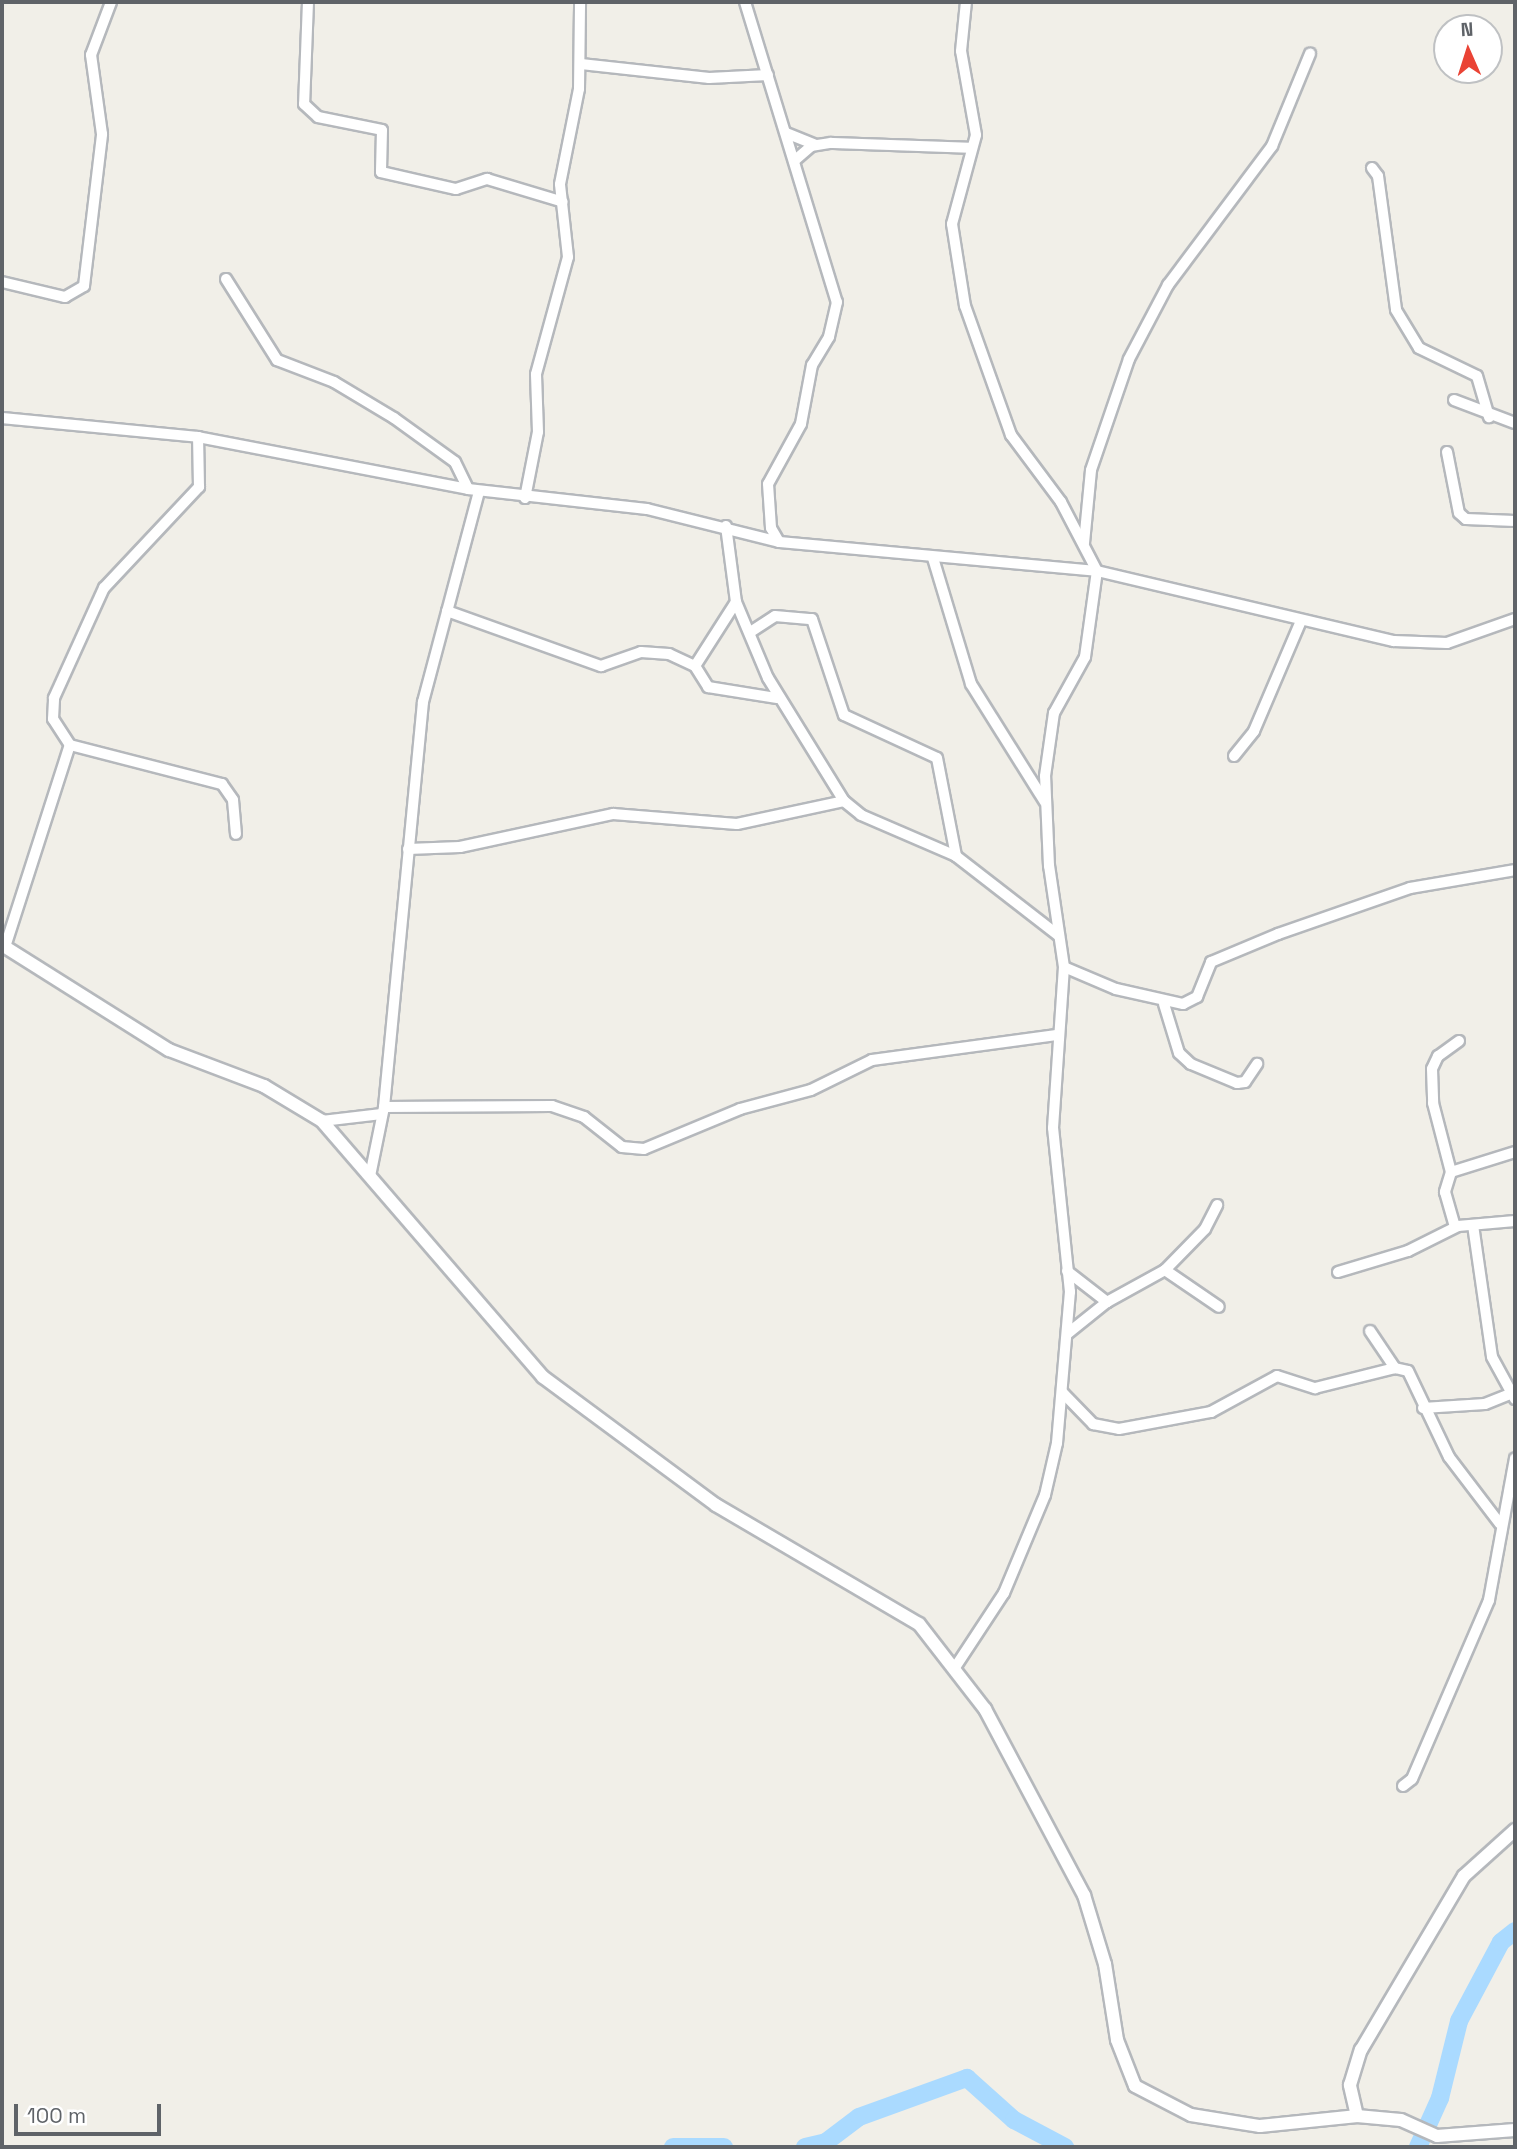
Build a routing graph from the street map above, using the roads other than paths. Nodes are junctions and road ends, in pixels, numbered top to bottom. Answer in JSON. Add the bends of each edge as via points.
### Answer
{"nodes":[{"id":1,"x":111,"y":2,"type":"edge"},
{"id":2,"x":308,"y":2,"type":"edge"},
{"id":3,"x":580,"y":2,"type":"edge"},
{"id":4,"x":745,"y":2,"type":"edge"},
{"id":5,"x":966,"y":2,"type":"edge"},
{"id":6,"x":1310,"y":54,"type":"dead end"},
{"id":7,"x":581,"y":64,"type":"junction"},
{"id":8,"x":768,"y":75,"type":"junction"},
{"id":9,"x":786,"y":133,"type":"junction"},
{"id":10,"x":817,"y":145,"type":"junction"},
{"id":11,"x":971,"y":148,"type":"junction"},
{"id":12,"x":957,"y":152,"type":"junction"},
{"id":13,"x":794,"y":161,"type":"junction"},
{"id":14,"x":968,"y":162,"type":"junction"},
{"id":15,"x":1372,"y":168,"type":"dead end"},
{"id":16,"x":563,"y":202,"type":"junction"},
{"id":17,"x":226,"y":279,"type":"dead end"},
{"id":18,"x":2,"y":282,"type":"edge"},
{"id":19,"x":1454,"y":400,"type":"dead end"},
{"id":20,"x":1489,"y":417,"type":"junction"},
{"id":21,"x":2,"y":418,"type":"edge"},
{"id":22,"x":1515,"y":423,"type":"edge"},
{"id":23,"x":198,"y":437,"type":"junction"},
{"id":24,"x":1447,"y":452,"type":"dead end"},
{"id":25,"x":473,"y":490,"type":"junction"},
{"id":26,"x":525,"y":498,"type":"junction"},
{"id":27,"x":1515,"y":521,"type":"edge"},
{"id":28,"x":726,"y":526,"type":"junction"},
{"id":29,"x":748,"y":533,"type":"junction"},
{"id":30,"x":779,"y":542,"type":"junction"},
{"id":31,"x":1084,"y":545,"type":"junction"},
{"id":32,"x":733,"y":551,"type":"junction"},
{"id":33,"x":933,"y":558,"type":"junction"},
{"id":34,"x":1097,"y":571,"type":"junction"},
{"id":35,"x":736,"y":602,"type":"junction"},
{"id":36,"x":447,"y":611,"type":"junction"},
{"id":37,"x":1515,"y":619,"type":"edge"},
{"id":38,"x":1300,"y":621,"type":"junction"},
{"id":39,"x":752,"y":631,"type":"junction"},
{"id":40,"x":695,"y":666,"type":"junction"},
{"id":41,"x":777,"y":698,"type":"junction"},
{"id":42,"x":70,"y":745,"type":"junction"},
{"id":43,"x":1234,"y":755,"type":"dead end"},
{"id":44,"x":844,"y":801,"type":"junction"},
{"id":45,"x":1046,"y":803,"type":"junction"},
{"id":46,"x":236,"y":834,"type":"dead end"},
{"id":47,"x":408,"y":849,"type":"junction"},
{"id":48,"x":956,"y":856,"type":"junction"},
{"id":49,"x":1515,"y":870,"type":"edge"},
{"id":50,"x":1059,"y":936,"type":"junction"},
{"id":51,"x":4,"y":946,"type":"edge"},
{"id":52,"x":1064,"y":967,"type":"junction"},
{"id":53,"x":1164,"y":1004,"type":"junction"},
{"id":54,"x":1058,"y":1035,"type":"junction"},
{"id":55,"x":1460,"y":1041,"type":"dead end"},
{"id":56,"x":1257,"y":1064,"type":"dead end"},
{"id":57,"x":383,"y":1110,"type":"junction"},
{"id":58,"x":322,"y":1121,"type":"junction"},
{"id":59,"x":1515,"y":1152,"type":"edge"},
{"id":60,"x":1451,"y":1172,"type":"junction"},
{"id":61,"x":370,"y":1176,"type":"junction"},
{"id":62,"x":1217,"y":1206,"type":"dead end"},
{"id":63,"x":1515,"y":1221,"type":"edge"},
{"id":64,"x":1473,"y":1225,"type":"junction"},
{"id":65,"x":1455,"y":1227,"type":"junction"},
{"id":66,"x":1165,"y":1270,"type":"junction"},
{"id":67,"x":1067,"y":1271,"type":"junction"},
{"id":68,"x":1339,"y":1272,"type":"dead end"},
{"id":69,"x":1107,"y":1302,"type":"junction"},
{"id":70,"x":1219,"y":1307,"type":"dead end"},
{"id":71,"x":1370,"y":1331,"type":"dead end"},
{"id":72,"x":1067,"y":1334,"type":"junction"},
{"id":73,"x":1395,"y":1368,"type":"junction"},
{"id":74,"x":1062,"y":1392,"type":"junction"},
{"id":75,"x":1515,"y":1394,"type":"edge"},
{"id":76,"x":1423,"y":1408,"type":"junction"},
{"id":77,"x":1515,"y":1458,"type":"edge"},
{"id":78,"x":1500,"y":1524,"type":"junction"},
{"id":79,"x":954,"y":1669,"type":"junction"},
{"id":80,"x":1403,"y":1786,"type":"dead end"},
{"id":81,"x":1515,"y":1830,"type":"edge"},
{"id":82,"x":1357,"y":2116,"type":"junction"},
{"id":83,"x":1515,"y":2130,"type":"edge"}],
"edges":[{"from":1,"to":18,"type":"street","via":[[91,55],[102,134],[84,286],[65,297]]},
{"from":2,"to":16,"type":"street","via":[[304,104],[318,117],[382,130],[381,172],[456,189],[487,179]]},
{"from":3,"to":7,"type":"street"},
{"from":4,"to":8,"type":"street"},
{"from":5,"to":11,"type":"street","via":[[961,51],[976,112]]},
{"from":6,"to":31,"type":"street","via":[[1272,146],[1168,285],[1129,359],[1091,470]]},
{"from":7,"to":8,"type":"street","via":[[709,78]]},
{"from":7,"to":16,"type":"street","via":[[561,169]]},
{"from":8,"to":9,"type":"street"},
{"from":9,"to":10,"type":"street"},
{"from":9,"to":13,"type":"street"},
{"from":10,"to":12,"type":"street","via":[[874,141]]},
{"from":10,"to":13,"type":"street"},
{"from":11,"to":12,"type":"street"},
{"from":11,"to":14,"type":"street"},
{"from":12,"to":14,"type":"street"},
{"from":13,"to":30,"type":"street","via":[[837,308],[829,337],[814,355],[801,424],[768,484],[771,528]]},
{"from":14,"to":31,"type":"street","via":[[952,224],[965,306],[1011,435]]},
{"from":15,"to":20,"type":"street","via":[[1378,176],[1396,310],[1419,348],[1478,376]]},
{"from":16,"to":26,"type":"street","via":[[568,257],[536,374],[537,432]]},
{"from":17,"to":25,"type":"street","via":[[276,360],[334,382],[394,418],[455,462]]},
{"from":19,"to":20,"type":"street"},
{"from":20,"to":22,"type":"street"},
{"from":21,"to":23,"type":"street"},
{"from":23,"to":25,"type":"street"},
{"from":23,"to":42,"type":"street","via":[[199,487],[104,588],[54,698],[53,719]]},
{"from":24,"to":27,"type":"street","via":[[1458,513],[1466,519]]},
{"from":25,"to":26,"type":"street"},
{"from":25,"to":36,"type":"street"},
{"from":26,"to":28,"type":"street","via":[[648,509]]},
{"from":28,"to":29,"type":"street"},
{"from":28,"to":32,"type":"street"},
{"from":29,"to":30,"type":"street"},
{"from":29,"to":32,"type":"street"},
{"from":30,"to":33,"type":"street"},
{"from":31,"to":34,"type":"street"},
{"from":32,"to":35,"type":"street"},
{"from":33,"to":34,"type":"street"},
{"from":33,"to":45,"type":"street","via":[[971,684]]},
{"from":34,"to":38,"type":"street"},
{"from":34,"to":45,"type":"street","via":[[1085,657],[1054,713]]},
{"from":35,"to":39,"type":"street"},
{"from":35,"to":40,"type":"street"},
{"from":36,"to":40,"type":"street","via":[[601,666],[657,652]]},
{"from":36,"to":47,"type":"street","via":[[423,702]]},
{"from":37,"to":38,"type":"street","via":[[1469,639],[1429,644]]},
{"from":38,"to":43,"type":"street","via":[[1254,731]]},
{"from":39,"to":41,"type":"street"},
{"from":39,"to":48,"type":"street","via":[[775,616],[812,619],[844,715],[937,758]]},
{"from":40,"to":41,"type":"street","via":[[708,687]]},
{"from":41,"to":44,"type":"street"},
{"from":42,"to":46,"type":"street","via":[[222,784],[233,800]]},
{"from":42,"to":51,"type":"street"},
{"from":44,"to":47,"type":"street","via":[[737,824],[613,814],[460,847]]},
{"from":44,"to":48,"type":"street","via":[[861,815]]},
{"from":45,"to":50,"type":"street"},
{"from":47,"to":57,"type":"street"},
{"from":48,"to":50,"type":"street"},
{"from":49,"to":53,"type":"street","via":[[1410,888],[1278,934],[1211,962],[1191,1002]]},
{"from":50,"to":52,"type":"street"},
{"from":51,"to":58,"type":"street","via":[[169,1050],[264,1086]]},
{"from":52,"to":53,"type":"street"},
{"from":52,"to":54,"type":"street"},
{"from":53,"to":56,"type":"street","via":[[1179,1053],[1191,1064],[1237,1083],[1245,1082]]},
{"from":54,"to":57,"type":"street","via":[[872,1059],[811,1090],[740,1109],[644,1149],[622,1147],[561,1107]]},
{"from":54,"to":67,"type":"street","via":[[1054,1128]]},
{"from":55,"to":60,"type":"street","via":[[1438,1056],[1432,1069],[1433,1103]]},
{"from":57,"to":58,"type":"street"},
{"from":57,"to":61,"type":"street"},
{"from":58,"to":61,"type":"street"},
{"from":59,"to":60,"type":"street"},
{"from":60,"to":65,"type":"street","via":[[1445,1192]]},
{"from":61,"to":79,"type":"street","via":[[543,1377],[716,1505],[919,1624]]},
{"from":62,"to":66,"type":"street","via":[[1205,1229]]},
{"from":63,"to":64,"type":"street"},
{"from":64,"to":65,"type":"street"},
{"from":64,"to":75,"type":"street","via":[[1492,1357]]},
{"from":65,"to":68,"type":"street","via":[[1408,1251]]},
{"from":66,"to":69,"type":"street"},
{"from":66,"to":70,"type":"street"},
{"from":67,"to":69,"type":"street"},
{"from":67,"to":72,"type":"street"},
{"from":69,"to":72,"type":"street"},
{"from":71,"to":73,"type":"street"},
{"from":72,"to":74,"type":"street"},
{"from":73,"to":74,"type":"street","via":[[1315,1388],[1277,1376],[1211,1412],[1119,1429],[1093,1424]]},
{"from":73,"to":76,"type":"street","via":[[1414,1377]]},
{"from":74,"to":79,"type":"street","via":[[1045,1495],[1003,1593]]},
{"from":75,"to":76,"type":"street","via":[[1485,1404]]},
{"from":76,"to":78,"type":"street","via":[[1456,1468]]},
{"from":77,"to":78,"type":"street"},
{"from":78,"to":80,"type":"street","via":[[1489,1600],[1412,1779]]},
{"from":79,"to":82,"type":"street","via":[[985,1709],[1084,1895],[1105,1964],[1117,2040],[1135,2086],[1191,2115],[1260,2126]]},
{"from":81,"to":82,"type":"street","via":[[1464,1876],[1361,2050],[1350,2085]]},
{"from":82,"to":83,"type":"street","via":[[1401,2120],[1437,2136]]}]}
